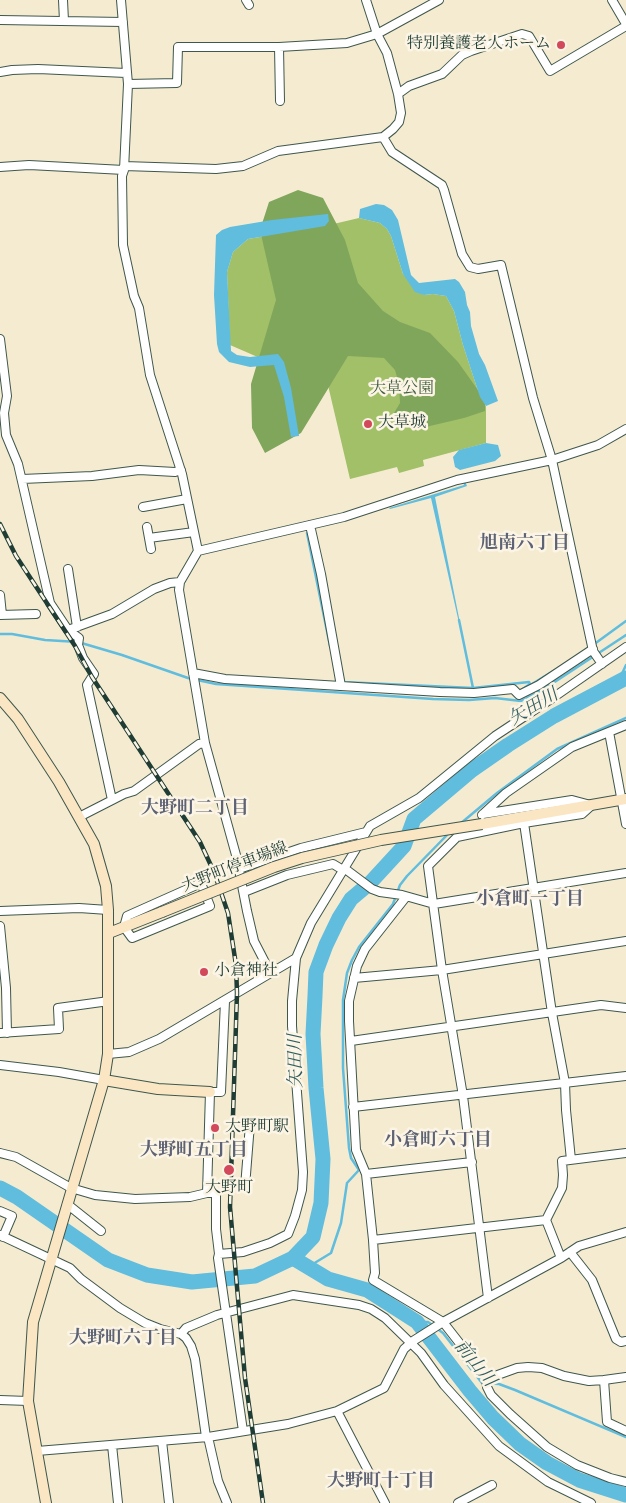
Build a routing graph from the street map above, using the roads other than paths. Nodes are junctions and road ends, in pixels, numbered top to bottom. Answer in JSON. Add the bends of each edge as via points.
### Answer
{"nodes":[{"id":1,"x":63,"y":0,"type":"edge"},
{"id":2,"x":121,"y":0,"type":"edge"},
{"id":3,"x":366,"y":0,"type":"edge"},
{"id":4,"x":439,"y":0,"type":"edge"},
{"id":5,"x":612,"y":0,"type":"edge"},
{"id":6,"x":0,"y":20,"type":"edge"},
{"id":7,"x":64,"y":21,"type":"junction"},
{"id":8,"x":123,"y":22,"type":"junction"},
{"id":9,"x":626,"y":25,"type":"edge"},
{"id":10,"x":377,"y":34,"type":"junction"},
{"id":11,"x":278,"y":47,"type":"junction"},
{"id":12,"x":0,"y":72,"type":"edge"},
{"id":13,"x":126,"y":73,"type":"junction"},
{"id":14,"x":128,"y":84,"type":"junction"},
{"id":15,"x":398,"y":94,"type":"junction"},
{"id":16,"x":280,"y":100,"type":"dead end"},
{"id":17,"x":383,"y":138,"type":"junction"},
{"id":18,"x":0,"y":166,"type":"edge"},
{"id":19,"x":124,"y":168,"type":"junction"},
{"id":20,"x":0,"y":339,"type":"edge"},
{"id":21,"x":626,"y":429,"type":"edge"},
{"id":22,"x":552,"y":460,"type":"junction"},
{"id":23,"x":181,"y":470,"type":"junction"},
{"id":24,"x":22,"y":479,"type":"junction"},
{"id":25,"x":187,"y":499,"type":"junction"},
{"id":26,"x":143,"y":506,"type":"dead end"},
{"id":27,"x":310,"y":525,"type":"junction"},
{"id":28,"x":147,"y":527,"type":"dead end"},
{"id":29,"x":194,"y":532,"type":"junction"},
{"id":30,"x":149,"y":538,"type":"junction"},
{"id":31,"x":151,"y":549,"type":"dead end"},
{"id":32,"x":198,"y":551,"type":"junction"},
{"id":33,"x":68,"y":569,"type":"dead end"},
{"id":34,"x":180,"y":582,"type":"junction"},
{"id":35,"x":0,"y":595,"type":"edge"},
{"id":36,"x":36,"y":614,"type":"dead end"},
{"id":37,"x":1,"y":615,"type":"edge"},
{"id":38,"x":77,"y":627,"type":"junction"},
{"id":39,"x":68,"y":630,"type":"junction"},
{"id":40,"x":626,"y":647,"type":"edge"},
{"id":41,"x":593,"y":650,"type":"junction"},
{"id":42,"x":600,"y":662,"type":"junction"},
{"id":43,"x":194,"y":678,"type":"junction"},
{"id":44,"x":341,"y":686,"type":"junction"},
{"id":45,"x":1,"y":701,"type":"edge"},
{"id":46,"x":626,"y":725,"type":"edge"},
{"id":47,"x":609,"y":732,"type":"junction"},
{"id":48,"x":205,"y":743,"type":"junction"},
{"id":49,"x":624,"y":799,"type":"edge"},
{"id":50,"x":112,"y":800,"type":"junction"},
{"id":51,"x":592,"y":805,"type":"junction"},
{"id":52,"x":79,"y":817,"type":"junction"},
{"id":53,"x":524,"y":823,"type":"junction"},
{"id":54,"x":626,"y":824,"type":"edge"},
{"id":55,"x":366,"y":832,"type":"junction"},
{"id":56,"x":239,"y":870,"type":"junction"},
{"id":57,"x":345,"y":870,"type":"junction"},
{"id":58,"x":626,"y":873,"type":"edge"},
{"id":59,"x":535,"y":888,"type":"junction"},
{"id":60,"x":244,"y":892,"type":"junction"},
{"id":61,"x":406,"y":897,"type":"junction"},
{"id":62,"x":434,"y":904,"type":"junction"},
{"id":63,"x":108,"y":910,"type":"junction"},
{"id":64,"x":0,"y":911,"type":"edge"},
{"id":65,"x":0,"y":926,"type":"edge"},
{"id":66,"x":124,"y":927,"type":"junction"},
{"id":67,"x":108,"y":933,"type":"junction"},
{"id":68,"x":626,"y":941,"type":"edge"},
{"id":69,"x":544,"y":953,"type":"junction"},
{"id":70,"x":296,"y":958,"type":"junction"},
{"id":71,"x":442,"y":970,"type":"junction"},
{"id":72,"x":270,"y":972,"type":"junction"},
{"id":73,"x":354,"y":978,"type":"junction"},
{"id":74,"x":109,"y":1001,"type":"junction"},
{"id":75,"x":225,"y":1001,"type":"junction"},
{"id":76,"x":626,"y":1008,"type":"edge"},
{"id":77,"x":552,"y":1013,"type":"junction"},
{"id":78,"x":452,"y":1026,"type":"junction"},
{"id":79,"x":3,"y":1033,"type":"edge"},
{"id":80,"x":350,"y":1041,"type":"junction"},
{"id":81,"x":108,"y":1054,"type":"junction"},
{"id":82,"x":0,"y":1065,"type":"edge"},
{"id":83,"x":626,"y":1076,"type":"edge"},
{"id":84,"x":104,"y":1080,"type":"junction"},
{"id":85,"x":565,"y":1083,"type":"junction"},
{"id":86,"x":210,"y":1092,"type":"junction"},
{"id":87,"x":463,"y":1096,"type":"junction"},
{"id":88,"x":353,"y":1107,"type":"junction"},
{"id":89,"x":250,"y":1124,"type":"dead end"},
{"id":90,"x":0,"y":1153,"type":"edge"},
{"id":91,"x":626,"y":1153,"type":"edge"},
{"id":92,"x":571,"y":1160,"type":"junction"},
{"id":93,"x":472,"y":1162,"type":"junction"},
{"id":94,"x":366,"y":1174,"type":"junction"},
{"id":95,"x":245,"y":1186,"type":"dead end"},
{"id":96,"x":71,"y":1188,"type":"junction"},
{"id":97,"x":207,"y":1192,"type":"junction"},
{"id":98,"x":67,"y":1207,"type":"junction"},
{"id":99,"x":0,"y":1210,"type":"edge"},
{"id":100,"x":546,"y":1220,"type":"junction"},
{"id":101,"x":479,"y":1228,"type":"junction"},
{"id":102,"x":101,"y":1231,"type":"dead end"},
{"id":103,"x":626,"y":1232,"type":"edge"},
{"id":104,"x":1,"y":1236,"type":"edge"},
{"id":105,"x":373,"y":1240,"type":"junction"},
{"id":106,"x":570,"y":1252,"type":"junction"},
{"id":107,"x":219,"y":1254,"type":"junction"},
{"id":108,"x":52,"y":1255,"type":"junction"},
{"id":109,"x":562,"y":1258,"type":"junction"},
{"id":110,"x":488,"y":1298,"type":"junction"},
{"id":111,"x":226,"y":1312,"type":"junction"},
{"id":112,"x":441,"y":1324,"type":"junction"},
{"id":113,"x":181,"y":1334,"type":"junction"},
{"id":114,"x":626,"y":1341,"type":"edge"},
{"id":115,"x":411,"y":1343,"type":"junction"},
{"id":116,"x":486,"y":1377,"type":"junction"},
{"id":117,"x":626,"y":1377,"type":"edge"},
{"id":118,"x":604,"y":1380,"type":"junction"},
{"id":119,"x":0,"y":1400,"type":"edge"},
{"id":120,"x":28,"y":1401,"type":"junction"},
{"id":121,"x":337,"y":1411,"type":"junction"},
{"id":122,"x":243,"y":1430,"type":"junction"},
{"id":123,"x":626,"y":1431,"type":"edge"},
{"id":124,"x":207,"y":1437,"type":"junction"},
{"id":125,"x":162,"y":1440,"type":"junction"},
{"id":126,"x":112,"y":1445,"type":"junction"},
{"id":127,"x":37,"y":1451,"type":"junction"},
{"id":128,"x":626,"y":1482,"type":"edge"},
{"id":129,"x":492,"y":1486,"type":"dead end"},
{"id":130,"x":46,"y":1503,"type":"edge"},
{"id":131,"x":118,"y":1503,"type":"edge"},
{"id":132,"x":168,"y":1503,"type":"edge"},
{"id":133,"x":227,"y":1503,"type":"edge"},
{"id":134,"x":385,"y":1503,"type":"edge"},
{"id":135,"x":458,"y":1503,"type":"edge"},
{"id":136,"x":590,"y":1503,"type":"edge"}],
"edges":[{"from":1,"to":7,"type":"street"},
{"from":2,"to":8,"type":"street"},
{"from":3,"to":10,"type":"street"},
{"from":4,"to":10,"type":"street"},
{"from":5,"to":9,"type":"street"},
{"from":6,"to":7,"type":"street"},
{"from":7,"to":8,"type":"street"},
{"from":8,"to":13,"type":"street"},
{"from":9,"to":15,"type":"street","via":[[550,71],[529,36],[522,34],[471,50],[442,74],[409,86]]},
{"from":10,"to":11,"type":"street","via":[[347,43]]},
{"from":10,"to":15,"type":"street","via":[[387,54]]},
{"from":11,"to":14,"type":"street","via":[[178,47],[177,83]]},
{"from":11,"to":16,"type":"street"},
{"from":12,"to":13,"type":"street","via":[[38,69]]},
{"from":13,"to":14,"type":"street"},
{"from":14,"to":19,"type":"street"},
{"from":15,"to":17,"type":"street","via":[[401,113],[398,122]]},
{"from":17,"to":19,"type":"street","via":[[278,151],[243,166],[216,169]]},
{"from":17,"to":22,"type":"street","via":[[392,152],[443,186],[462,254],[470,267],[478,270],[501,265],[533,398]]},
{"from":18,"to":19,"type":"street"},
{"from":19,"to":23,"type":"street","via":[[123,245],[139,308],[150,375]]},
{"from":20,"to":24,"type":"street","via":[[7,400],[4,413],[6,435]]},
{"from":21,"to":22,"type":"street","via":[[598,445]]},
{"from":22,"to":27,"type":"street","via":[[457,480],[344,518]]},
{"from":22,"to":41,"type":"street"},
{"from":23,"to":24,"type":"street"},
{"from":23,"to":25,"type":"street"},
{"from":24,"to":39,"type":"street","via":[[50,603]]},
{"from":25,"to":26,"type":"street"},
{"from":25,"to":29,"type":"street"},
{"from":27,"to":32,"type":"street"},
{"from":27,"to":44,"type":"street"},
{"from":28,"to":30,"type":"street"},
{"from":29,"to":30,"type":"street"},
{"from":29,"to":32,"type":"street"},
{"from":30,"to":31,"type":"street"},
{"from":32,"to":34,"type":"street"},
{"from":33,"to":38,"type":"street"},
{"from":34,"to":38,"type":"street","via":[[154,589],[112,614]]},
{"from":34,"to":43,"type":"street","via":[[179,599]]},
{"from":35,"to":37,"type":"street"},
{"from":36,"to":37,"type":"street"},
{"from":38,"to":39,"type":"street"},
{"from":39,"to":50,"type":"street","via":[[79,642],[83,658],[94,674],[87,685]]},
{"from":40,"to":42,"type":"street"},
{"from":41,"to":42,"type":"street"},
{"from":41,"to":44,"type":"street","via":[[519,695],[513,689],[440,692]]},
{"from":42,"to":55,"type":"street","via":[[495,736],[419,798],[370,826]]},
{"from":43,"to":44,"type":"street"},
{"from":43,"to":48,"type":"street"},
{"from":45,"to":52,"type":"main road","via":[[18,720]]},
{"from":46,"to":47,"type":"street"},
{"from":47,"to":49,"type":"street"},
{"from":47,"to":51,"type":"street","via":[[572,747],[506,793],[482,814],[572,800]]},
{"from":48,"to":50,"type":"street","via":[[134,791]]},
{"from":48,"to":56,"type":"street"},
{"from":49,"to":51,"type":"main road","name":"大野町停車場線"},
{"from":49,"to":54,"type":"street"},
{"from":50,"to":52,"type":"street"},
{"from":51,"to":53,"type":"street","via":[[582,814]]},
{"from":51,"to":66,"type":"main road","name":"大野町停車場線","bridge":true,"via":[[381,840],[302,858]]},
{"from":52,"to":63,"type":"main road","via":[[94,844],[106,886]]},
{"from":53,"to":59,"type":"street"},
{"from":53,"to":62,"type":"street","via":[[457,837],[428,866]]},
{"from":55,"to":56,"type":"street","via":[[301,848]]},
{"from":55,"to":57,"type":"street"},
{"from":56,"to":60,"type":"street"},
{"from":57,"to":60,"type":"street","via":[[333,864],[287,875]]},
{"from":57,"to":61,"type":"street","via":[[372,889]]},
{"from":57,"to":70,"type":"street","via":[[311,923]]},
{"from":58,"to":59,"type":"street"},
{"from":59,"to":62,"type":"street"},
{"from":59,"to":69,"type":"street"},
{"from":60,"to":72,"type":"street","via":[[254,942]]},
{"from":61,"to":62,"type":"street"},
{"from":61,"to":73,"type":"street","via":[[365,949]]},
{"from":62,"to":71,"type":"street"},
{"from":63,"to":64,"type":"street"},
{"from":63,"to":67,"type":"main road"},
{"from":65,"to":79,"type":"street","via":[[6,988]]},
{"from":66,"to":66,"type":"street","via":[[127,916],[201,883],[210,906],[132,938]]},
{"from":66,"to":67,"type":"main road","name":"大野町停車場線"},
{"from":67,"to":74,"type":"main road"},
{"from":68,"to":69,"type":"street"},
{"from":69,"to":71,"type":"street"},
{"from":69,"to":77,"type":"street"},
{"from":70,"to":72,"type":"street"},
{"from":70,"to":107,"type":"street","via":[[292,1026],[302,1190],[288,1234],[243,1252]]},
{"from":71,"to":73,"type":"street"},
{"from":71,"to":78,"type":"street"},
{"from":72,"to":75,"type":"street"},
{"from":73,"to":80,"type":"street","via":[[350,1001]]},
{"from":74,"to":79,"type":"street","via":[[58,1008],[59,1029]]},
{"from":74,"to":81,"type":"main road"},
{"from":75,"to":81,"type":"street","via":[[159,1039],[129,1052]]},
{"from":75,"to":86,"type":"street","via":[[221,1092]]},
{"from":76,"to":77,"type":"street","via":[[601,1006]]},
{"from":77,"to":78,"type":"street"},
{"from":77,"to":85,"type":"street"},
{"from":78,"to":80,"type":"street"},
{"from":78,"to":87,"type":"street"},
{"from":80,"to":88,"type":"street"},
{"from":81,"to":84,"type":"main road"},
{"from":82,"to":84,"type":"street"},
{"from":83,"to":85,"type":"street"},
{"from":84,"to":86,"type":"main road","via":[[158,1089]]},
{"from":84,"to":96,"type":"main road"},
{"from":85,"to":87,"type":"street"},
{"from":85,"to":92,"type":"street"},
{"from":86,"to":97,"type":"street"},
{"from":87,"to":88,"type":"street"},
{"from":87,"to":93,"type":"street"},
{"from":88,"to":94,"type":"street","via":[[356,1150]]},
{"from":89,"to":95,"type":"street"},
{"from":90,"to":96,"type":"street","via":[[16,1157]]},
{"from":91,"to":92,"type":"street"},
{"from":92,"to":100,"type":"street","via":[[562,1161],[562,1188]]},
{"from":93,"to":94,"type":"street"},
{"from":93,"to":101,"type":"street"},
{"from":94,"to":105,"type":"street"},
{"from":96,"to":97,"type":"street","via":[[95,1195],[136,1199],[190,1197]]},
{"from":96,"to":98,"type":"main road"},
{"from":97,"to":107,"type":"street","via":[[216,1193]]},
{"from":98,"to":102,"type":"street"},
{"from":98,"to":108,"type":"main road"},
{"from":99,"to":104,"type":"street","via":[[12,1216]]},
{"from":100,"to":101,"type":"street"},
{"from":100,"to":109,"type":"street"},
{"from":101,"to":105,"type":"street"},
{"from":101,"to":110,"type":"street"},
{"from":103,"to":106,"type":"street","via":[[590,1242]]},
{"from":104,"to":108,"type":"street"},
{"from":105,"to":112,"type":"street","via":[[373,1280]]},
{"from":106,"to":109,"type":"street"},
{"from":106,"to":114,"type":"street","via":[[592,1280],[616,1339]]},
{"from":107,"to":111,"type":"street"},
{"from":108,"to":113,"type":"street","via":[[128,1313],[160,1329]]},
{"from":108,"to":120,"type":"main road","via":[[33,1322]]},
{"from":109,"to":110,"type":"street"},
{"from":110,"to":112,"type":"street"},
{"from":111,"to":113,"type":"street","via":[[186,1328]]},
{"from":111,"to":115,"type":"street","via":[[301,1295],[371,1309]]},
{"from":111,"to":122,"type":"street"},
{"from":112,"to":115,"type":"street"},
{"from":112,"to":116,"type":"street"},
{"from":113,"to":124,"type":"street","via":[[190,1342],[196,1359]]},
{"from":115,"to":121,"type":"street","via":[[404,1349],[384,1388]]},
{"from":115,"to":136,"type":"street","via":[[499,1446],[548,1482]]},
{"from":116,"to":118,"type":"street","via":[[528,1367],[589,1381]]},
{"from":116,"to":128,"type":"street","via":[[491,1394],[547,1446],[577,1465]]},
{"from":117,"to":118,"type":"street"},
{"from":118,"to":123,"type":"street","via":[[607,1422]]},
{"from":119,"to":120,"type":"street"},
{"from":120,"to":127,"type":"main road"},
{"from":121,"to":122,"type":"street","via":[[288,1424]]},
{"from":121,"to":134,"type":"street"},
{"from":122,"to":124,"type":"street"},
{"from":124,"to":125,"type":"street"},
{"from":124,"to":133,"type":"street"},
{"from":125,"to":126,"type":"street"},
{"from":125,"to":132,"type":"street"},
{"from":126,"to":127,"type":"street"},
{"from":126,"to":131,"type":"street"},
{"from":127,"to":130,"type":"main road"},
{"from":129,"to":135,"type":"street"}]}
